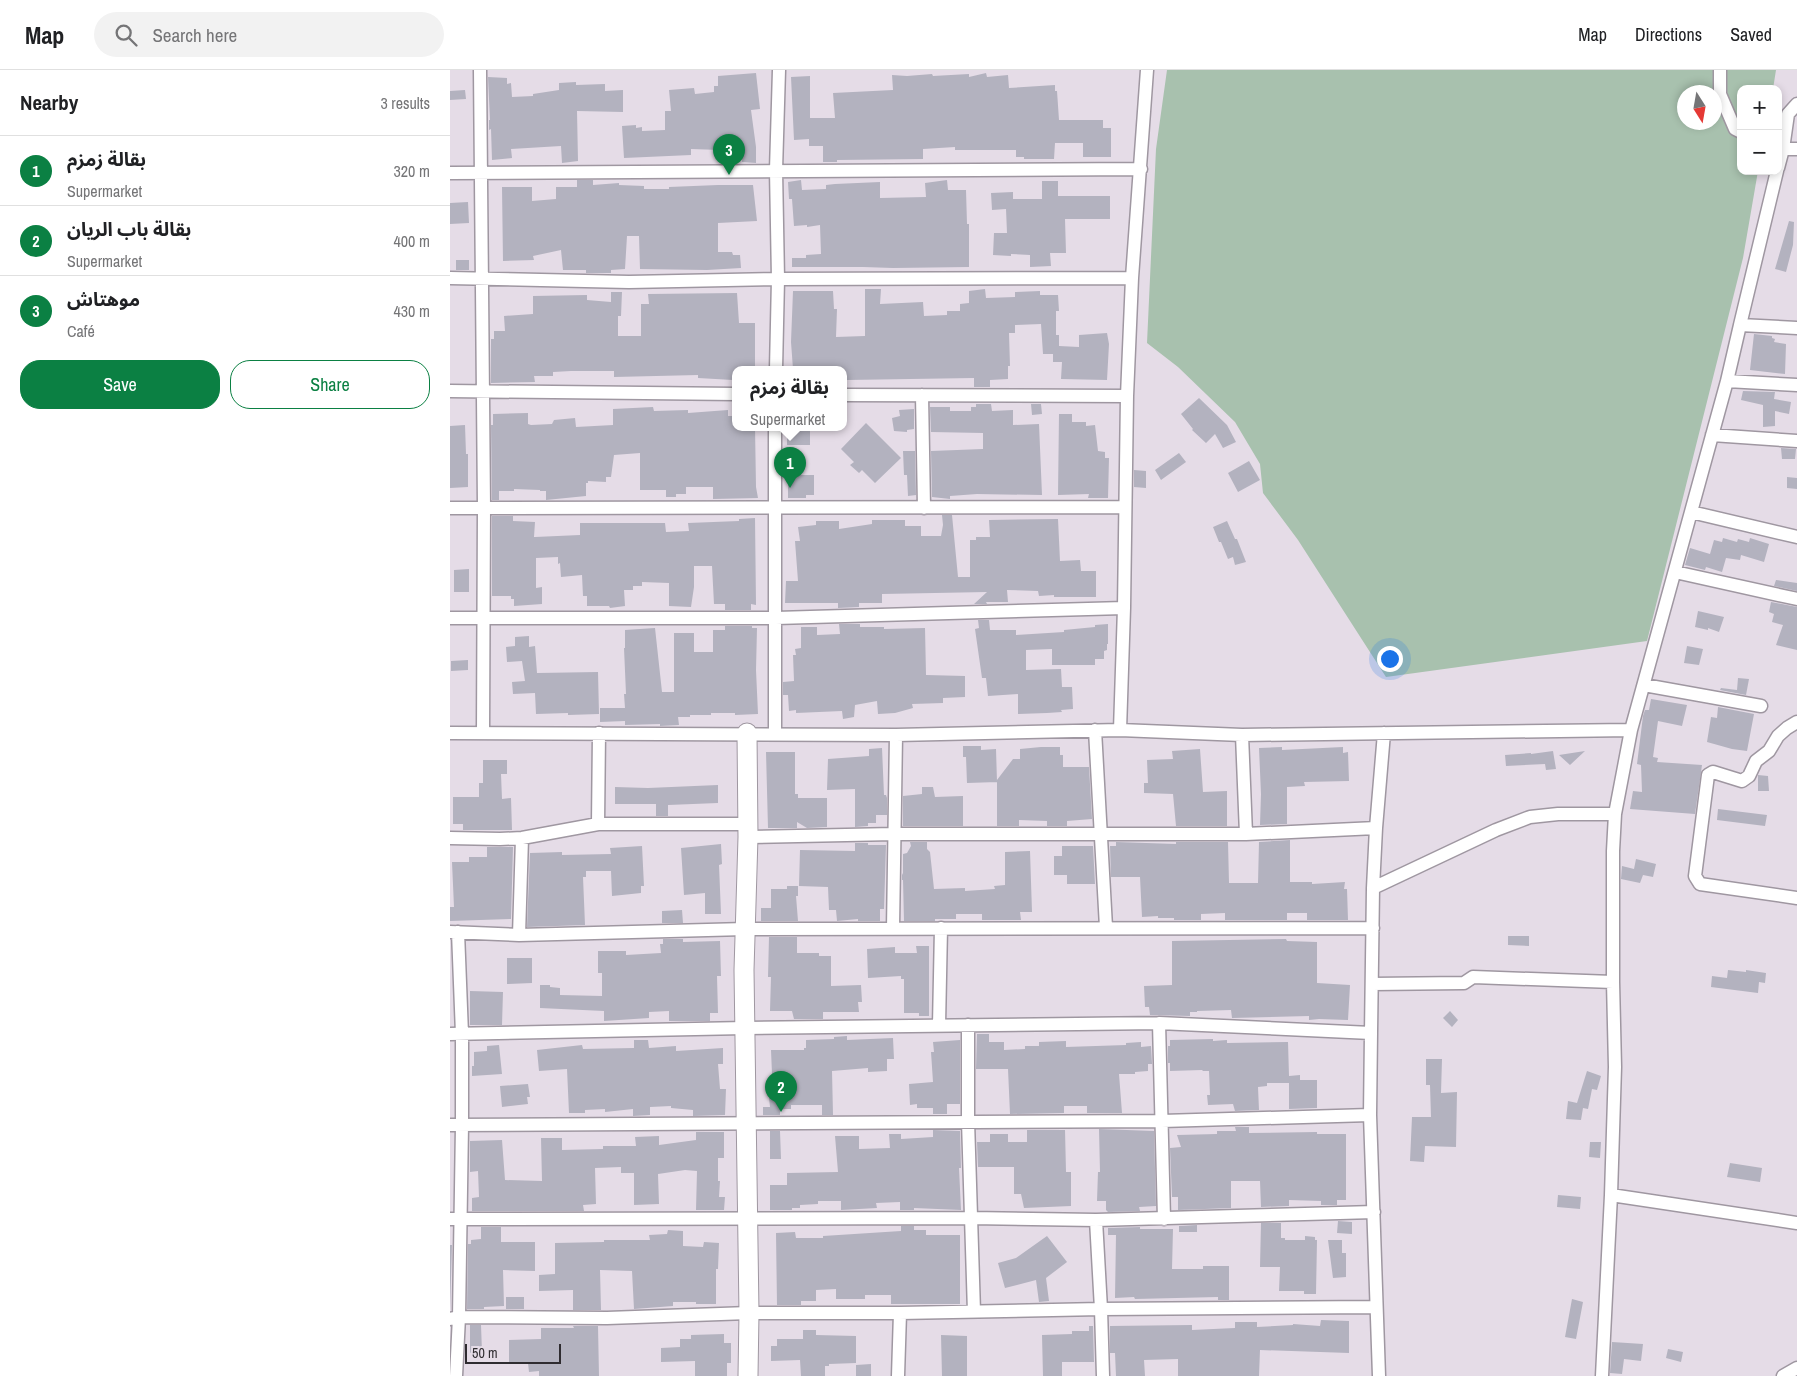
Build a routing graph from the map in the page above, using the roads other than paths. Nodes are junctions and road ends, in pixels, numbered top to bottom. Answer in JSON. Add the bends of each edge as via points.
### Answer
{"nodes":[{"id":1,"x":480,"y":70,"type":"edge"},
{"id":2,"x":779,"y":70,"type":"edge"},
{"id":3,"x":1147,"y":70,"type":"edge"},
{"id":4,"x":1720,"y":70,"type":"edge"},
{"id":5,"x":1797,"y":104,"type":"edge"},
{"id":6,"x":1738,"y":130,"type":"edge"},
{"id":7,"x":1782,"y":143,"type":"edge"},
{"id":8,"x":1782,"y":148,"type":"edge"},
{"id":9,"x":1797,"y":149,"type":"edge"},
{"id":10,"x":1141,"y":169,"type":"junction"},
{"id":11,"x":776,"y":170,"type":"junction"},
{"id":12,"x":450,"y":173,"type":"edge"},
{"id":13,"x":481,"y":173,"type":"junction"},
{"id":14,"x":1777,"y":175,"type":"edge"},
{"id":15,"x":450,"y":278,"type":"edge"},
{"id":16,"x":481,"y":278,"type":"junction"},
{"id":17,"x":1132,"y":278,"type":"junction"},
{"id":18,"x":778,"y":279,"type":"junction"},
{"id":19,"x":1740,"y":325,"type":"junction"},
{"id":20,"x":1797,"y":328,"type":"edge"},
{"id":21,"x":776,"y":366,"type":"edge"},
{"id":22,"x":1727,"y":382,"type":"junction"},
{"id":23,"x":1797,"y":384,"type":"edge"},
{"id":24,"x":450,"y":391,"type":"edge"},
{"id":25,"x":483,"y":391,"type":"junction"},
{"id":26,"x":732,"y":394,"type":"edge"},
{"id":27,"x":847,"y":395,"type":"edge"},
{"id":28,"x":922,"y":395,"type":"junction"},
{"id":29,"x":1127,"y":396,"type":"junction"},
{"id":30,"x":775,"y":431,"type":"edge"},
{"id":31,"x":1712,"y":435,"type":"junction"},
{"id":32,"x":1797,"y":441,"type":"edge"},
{"id":33,"x":484,"y":507,"type":"junction"},
{"id":34,"x":1125,"y":507,"type":"junction"},
{"id":35,"x":450,"y":508,"type":"edge"},
{"id":36,"x":774,"y":508,"type":"junction"},
{"id":37,"x":924,"y":508,"type":"junction"},
{"id":38,"x":1691,"y":512,"type":"junction"},
{"id":39,"x":1797,"y":537,"type":"edge"},
{"id":40,"x":1675,"y":572,"type":"junction"},
{"id":41,"x":1797,"y":599,"type":"edge"},
{"id":42,"x":1124,"y":608,"type":"junction"},
{"id":43,"x":450,"y":618,"type":"edge"},
{"id":44,"x":483,"y":618,"type":"junction"},
{"id":45,"x":776,"y":618,"type":"junction"},
{"id":46,"x":1644,"y":685,"type":"junction"},
{"id":47,"x":1761,"y":706,"type":"dead end"},
{"id":48,"x":1797,"y":722,"type":"edge"},
{"id":49,"x":1095,"y":730,"type":"junction"},
{"id":50,"x":1120,"y":730,"type":"junction"},
{"id":51,"x":1631,"y":730,"type":"junction"},
{"id":52,"x":483,"y":732,"type":"junction"},
{"id":53,"x":450,"y":733,"type":"edge"},
{"id":54,"x":599,"y":733,"type":"junction"},
{"id":55,"x":747,"y":733,"type":"junction"},
{"id":56,"x":1384,"y":733,"type":"junction"},
{"id":57,"x":775,"y":734,"type":"junction"},
{"id":58,"x":1242,"y":734,"type":"junction"},
{"id":59,"x":896,"y":735,"type":"junction"},
{"id":60,"x":1616,"y":814,"type":"junction"},
{"id":61,"x":598,"y":824,"type":"junction"},
{"id":62,"x":1376,"y":828,"type":"junction"},
{"id":63,"x":748,"y":830,"type":"junction"},
{"id":64,"x":894,"y":834,"type":"junction"},
{"id":65,"x":1246,"y":834,"type":"junction"},
{"id":66,"x":1102,"y":835,"type":"junction"},
{"id":67,"x":450,"y":838,"type":"edge"},
{"id":68,"x":522,"y":838,"type":"junction"},
{"id":69,"x":1373,"y":888,"type":"junction"},
{"id":70,"x":1797,"y":898,"type":"edge"},
{"id":71,"x":1106,"y":927,"type":"junction"},
{"id":72,"x":744,"y":928,"type":"junction"},
{"id":73,"x":893,"y":928,"type":"junction"},
{"id":74,"x":941,"y":928,"type":"junction"},
{"id":75,"x":1373,"y":928,"type":"junction"},
{"id":76,"x":454,"y":932,"type":"edge"},
{"id":77,"x":519,"y":935,"type":"junction"},
{"id":78,"x":1613,"y":982,"type":"junction"},
{"id":79,"x":1372,"y":984,"type":"junction"},
{"id":80,"x":1159,"y":1023,"type":"junction"},
{"id":81,"x":968,"y":1025,"type":"junction"},
{"id":82,"x":939,"y":1026,"type":"junction"},
{"id":83,"x":745,"y":1028,"type":"junction"},
{"id":84,"x":1371,"y":1033,"type":"junction"},
{"id":85,"x":456,"y":1034,"type":"edge"},
{"id":86,"x":1370,"y":1115,"type":"junction"},
{"id":87,"x":968,"y":1121,"type":"junction"},
{"id":88,"x":1162,"y":1121,"type":"junction"},
{"id":89,"x":746,"y":1123,"type":"junction"},
{"id":90,"x":456,"y":1125,"type":"edge"},
{"id":91,"x":1611,"y":1195,"type":"junction"},
{"id":92,"x":1374,"y":1212,"type":"junction"},
{"id":93,"x":747,"y":1218,"type":"junction"},
{"id":94,"x":971,"y":1218,"type":"junction"},
{"id":95,"x":455,"y":1219,"type":"edge"},
{"id":96,"x":1164,"y":1219,"type":"junction"},
{"id":97,"x":1096,"y":1220,"type":"junction"},
{"id":98,"x":1797,"y":1223,"type":"edge"},
{"id":99,"x":1376,"y":1307,"type":"junction"},
{"id":100,"x":1102,"y":1309,"type":"junction"},
{"id":101,"x":974,"y":1312,"type":"junction"},
{"id":102,"x":749,"y":1313,"type":"junction"},
{"id":103,"x":900,"y":1313,"type":"junction"},
{"id":104,"x":454,"y":1318,"type":"edge"},
{"id":105,"x":1797,"y":1368,"type":"edge"},
{"id":106,"x":456,"y":1376,"type":"edge"},
{"id":107,"x":748,"y":1376,"type":"edge"},
{"id":108,"x":898,"y":1376,"type":"edge"},
{"id":109,"x":1104,"y":1376,"type":"edge"},
{"id":110,"x":1379,"y":1376,"type":"edge"},
{"id":111,"x":1602,"y":1376,"type":"edge"},
{"id":112,"x":1783,"y":1376,"type":"edge"}],
"edges":[{"from":1,"to":13,"type":"street"},
{"from":2,"to":11,"type":"street"},
{"from":3,"to":10,"type":"street"},
{"from":4,"to":6,"type":"street","via":[[1720,94]]},
{"from":5,"to":7,"type":"street","via":[[1788,114]]},
{"from":8,"to":9,"type":"street"},
{"from":10,"to":11,"type":"street"},
{"from":10,"to":17,"type":"street"},
{"from":11,"to":13,"type":"street"},
{"from":11,"to":18,"type":"street"},
{"from":12,"to":13,"type":"street"},
{"from":13,"to":16,"type":"street"},
{"from":14,"to":19,"type":"street"},
{"from":15,"to":16,"type":"street"},
{"from":16,"to":18,"type":"street","via":[[629,282]]},
{"from":16,"to":25,"type":"street"},
{"from":17,"to":18,"type":"street"},
{"from":17,"to":29,"type":"street"},
{"from":18,"to":21,"type":"street"},
{"from":19,"to":20,"type":"street"},
{"from":19,"to":22,"type":"street"},
{"from":22,"to":23,"type":"street"},
{"from":22,"to":31,"type":"street"},
{"from":24,"to":25,"type":"street"},
{"from":25,"to":26,"type":"street"},
{"from":25,"to":33,"type":"street"},
{"from":27,"to":28,"type":"street"},
{"from":28,"to":29,"type":"street"},
{"from":28,"to":37,"type":"street"},
{"from":29,"to":34,"type":"street"},
{"from":30,"to":36,"type":"street"},
{"from":31,"to":32,"type":"street"},
{"from":31,"to":38,"type":"street"},
{"from":33,"to":35,"type":"street"},
{"from":33,"to":36,"type":"street"},
{"from":33,"to":44,"type":"street"},
{"from":34,"to":37,"type":"street"},
{"from":34,"to":42,"type":"street"},
{"from":36,"to":37,"type":"street"},
{"from":36,"to":45,"type":"street"},
{"from":38,"to":39,"type":"street"},
{"from":38,"to":40,"type":"street"},
{"from":40,"to":41,"type":"street"},
{"from":40,"to":46,"type":"street"},
{"from":42,"to":45,"type":"street"},
{"from":42,"to":50,"type":"street"},
{"from":43,"to":44,"type":"street"},
{"from":44,"to":45,"type":"street"},
{"from":44,"to":52,"type":"street"},
{"from":45,"to":57,"type":"street"},
{"from":46,"to":47,"type":"street"},
{"from":46,"to":51,"type":"street"},
{"from":48,"to":70,"type":"street","via":[[1778,736],[1742,781],[1713,772],[1708,775],[1695,876],[1700,884]]},
{"from":49,"to":50,"type":"street"},
{"from":49,"to":59,"type":"street"},
{"from":49,"to":66,"type":"street"},
{"from":50,"to":58,"type":"street"},
{"from":51,"to":56,"type":"street"},
{"from":51,"to":60,"type":"street"},
{"from":52,"to":53,"type":"street"},
{"from":52,"to":54,"type":"street"},
{"from":54,"to":55,"type":"street"},
{"from":54,"to":61,"type":"street"},
{"from":55,"to":57,"type":"street"},
{"from":55,"to":63,"type":"street"},
{"from":56,"to":58,"type":"street"},
{"from":56,"to":62,"type":"street"},
{"from":57,"to":59,"type":"street"},
{"from":58,"to":65,"type":"street"},
{"from":59,"to":64,"type":"street"},
{"from":60,"to":69,"type":"street","via":[[1530,817]]},
{"from":60,"to":78,"type":"street"},
{"from":61,"to":63,"type":"street"},
{"from":61,"to":68,"type":"street"},
{"from":62,"to":65,"type":"street"},
{"from":62,"to":69,"type":"street"},
{"from":63,"to":64,"type":"street"},
{"from":63,"to":72,"type":"street"},
{"from":64,"to":66,"type":"street"},
{"from":64,"to":73,"type":"street"},
{"from":65,"to":66,"type":"street"},
{"from":66,"to":71,"type":"street"},
{"from":67,"to":68,"type":"street"},
{"from":68,"to":77,"type":"street"},
{"from":69,"to":75,"type":"street"},
{"from":71,"to":74,"type":"street"},
{"from":71,"to":75,"type":"street"},
{"from":72,"to":73,"type":"street"},
{"from":72,"to":77,"type":"street"},
{"from":72,"to":83,"type":"street"},
{"from":73,"to":74,"type":"street"},
{"from":74,"to":82,"type":"street"},
{"from":75,"to":79,"type":"street"},
{"from":76,"to":77,"type":"street"},
{"from":76,"to":85,"type":"street"},
{"from":78,"to":79,"type":"street","via":[[1473,977],[1464,983]]},
{"from":78,"to":91,"type":"street","via":[[1615,1067]]},
{"from":79,"to":84,"type":"street"},
{"from":80,"to":81,"type":"street"},
{"from":80,"to":84,"type":"street"},
{"from":80,"to":88,"type":"street"},
{"from":81,"to":82,"type":"street"},
{"from":81,"to":87,"type":"street"},
{"from":82,"to":83,"type":"street"},
{"from":83,"to":85,"type":"street"},
{"from":83,"to":89,"type":"street"},
{"from":84,"to":86,"type":"street"},
{"from":85,"to":90,"type":"street"},
{"from":86,"to":88,"type":"street"},
{"from":86,"to":92,"type":"street"},
{"from":87,"to":88,"type":"street"},
{"from":87,"to":89,"type":"street"},
{"from":87,"to":94,"type":"street"},
{"from":88,"to":96,"type":"street"},
{"from":89,"to":90,"type":"street"},
{"from":89,"to":93,"type":"street"},
{"from":90,"to":95,"type":"street"},
{"from":91,"to":98,"type":"street"},
{"from":91,"to":111,"type":"street"},
{"from":92,"to":96,"type":"street"},
{"from":92,"to":99,"type":"street"},
{"from":93,"to":94,"type":"street"},
{"from":93,"to":95,"type":"street"},
{"from":93,"to":102,"type":"street"},
{"from":94,"to":97,"type":"street"},
{"from":94,"to":101,"type":"street"},
{"from":95,"to":104,"type":"street"},
{"from":96,"to":97,"type":"street"},
{"from":97,"to":100,"type":"street"},
{"from":99,"to":100,"type":"street"},
{"from":99,"to":110,"type":"street"},
{"from":100,"to":101,"type":"street"},
{"from":100,"to":109,"type":"street"},
{"from":101,"to":103,"type":"street"},
{"from":102,"to":103,"type":"street"},
{"from":102,"to":104,"type":"street","via":[[607,1318]]},
{"from":102,"to":107,"type":"street"},
{"from":103,"to":108,"type":"street"},
{"from":104,"to":106,"type":"street"},
{"from":105,"to":112,"type":"street"}]}
